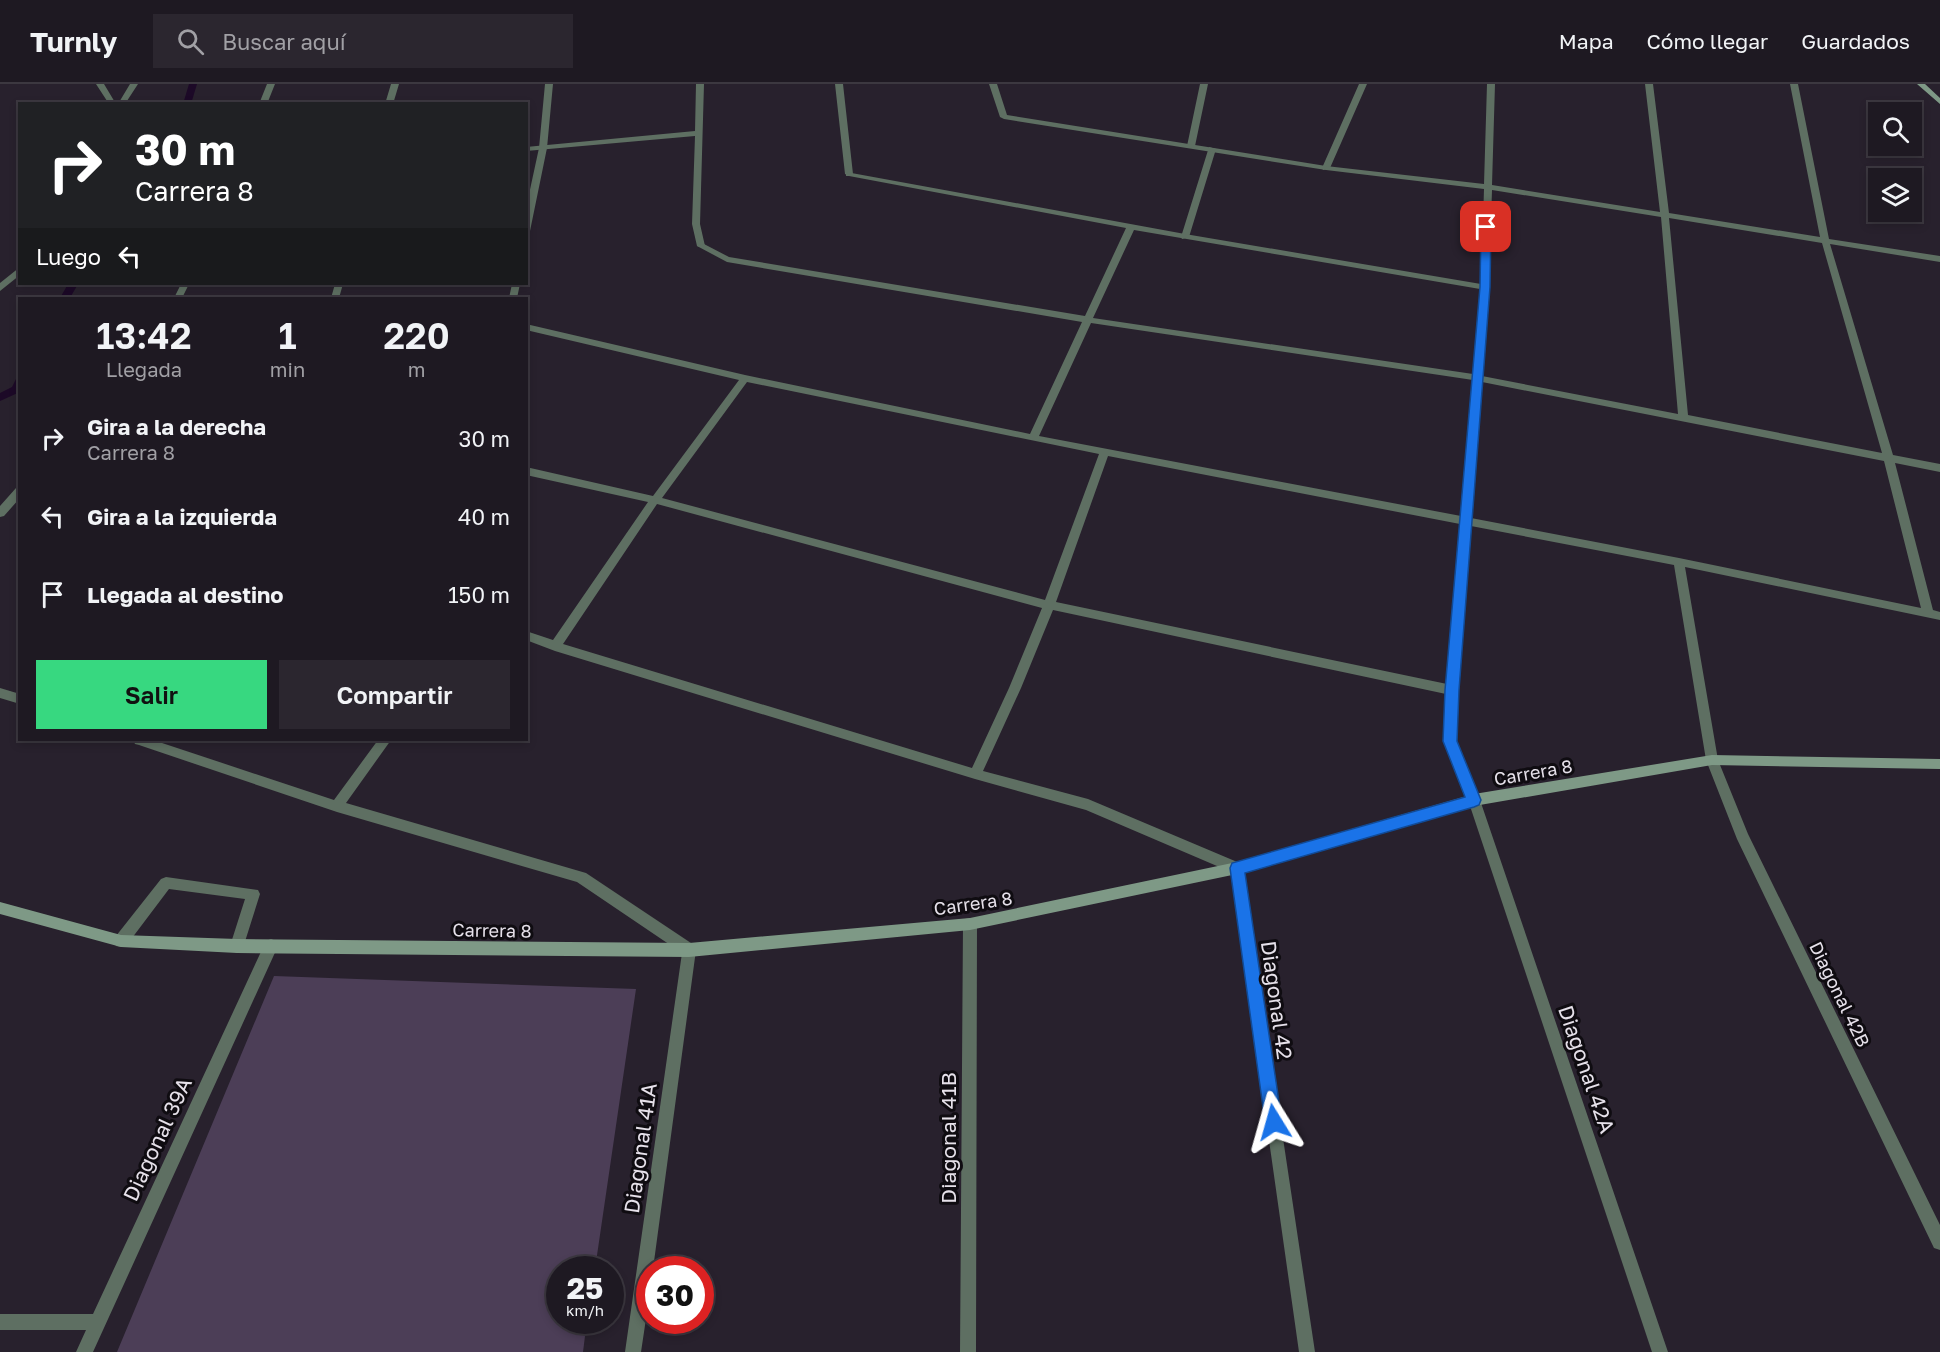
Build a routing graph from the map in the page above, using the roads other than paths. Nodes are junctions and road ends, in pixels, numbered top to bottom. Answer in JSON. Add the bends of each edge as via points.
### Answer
{"nodes":[{"id":1,"x":100,"y":84,"type":"edge"},
{"id":2,"x":134,"y":84,"type":"edge"},
{"id":3,"x":271,"y":84,"type":"edge"},
{"id":4,"x":395,"y":84,"type":"edge"},
{"id":5,"x":549,"y":84,"type":"edge"},
{"id":6,"x":700,"y":84,"type":"edge"},
{"id":7,"x":838,"y":84,"type":"edge"},
{"id":8,"x":993,"y":84,"type":"edge"},
{"id":9,"x":1204,"y":84,"type":"edge"},
{"id":10,"x":1363,"y":84,"type":"edge"},
{"id":11,"x":1491,"y":84,"type":"edge"},
{"id":12,"x":1649,"y":84,"type":"edge"},
{"id":13,"x":1794,"y":84,"type":"edge"},
{"id":14,"x":1921,"y":84,"type":"edge"},
{"id":15,"x":112,"y":102,"type":"edge"},
{"id":16,"x":122,"y":102,"type":"edge"},
{"id":17,"x":264,"y":102,"type":"edge"},
{"id":18,"x":390,"y":102,"type":"edge"},
{"id":19,"x":1940,"y":102,"type":"edge"},
{"id":20,"x":700,"y":133,"type":"junction"},
{"id":21,"x":1191,"y":146,"type":"junction"},
{"id":22,"x":543,"y":148,"type":"junction"},
{"id":23,"x":1212,"y":149,"type":"junction"},
{"id":24,"x":528,"y":150,"type":"edge"},
{"id":25,"x":1326,"y":168,"type":"junction"},
{"id":26,"x":1487,"y":187,"type":"junction"},
{"id":27,"x":1665,"y":216,"type":"junction"},
{"id":28,"x":528,"y":221,"type":"edge"},
{"id":29,"x":1131,"y":227,"type":"junction"},
{"id":30,"x":1185,"y":237,"type":"junction"},
{"id":31,"x":1825,"y":240,"type":"junction"},
{"id":32,"x":1940,"y":259,"type":"edge"},
{"id":33,"x":18,"y":272,"type":"edge"},
{"id":34,"x":1485,"y":287,"type":"junction"},
{"id":35,"x":0,"y":288,"type":"edge"},
{"id":36,"x":1089,"y":320,"type":"junction"},
{"id":37,"x":528,"y":327,"type":"edge"},
{"id":38,"x":745,"y":378,"type":"junction"},
{"id":39,"x":1478,"y":378,"type":"junction"},
{"id":40,"x":1683,"y":418,"type":"junction"},
{"id":41,"x":1033,"y":438,"type":"junction"},
{"id":42,"x":1104,"y":453,"type":"junction"},
{"id":43,"x":1888,"y":457,"type":"junction"},
{"id":44,"x":1940,"y":468,"type":"edge"},
{"id":45,"x":528,"y":471,"type":"edge"},
{"id":46,"x":18,"y":493,"type":"edge"},
{"id":47,"x":655,"y":500,"type":"junction"},
{"id":48,"x":3,"y":510,"type":"edge"},
{"id":49,"x":18,"y":511,"type":"edge"},
{"id":50,"x":1466,"y":523,"type":"junction"},
{"id":51,"x":1679,"y":562,"type":"junction"},
{"id":52,"x":1049,"y":605,"type":"junction"},
{"id":53,"x":1928,"y":613,"type":"junction"},
{"id":54,"x":1940,"y":616,"type":"edge"},
{"id":55,"x":528,"y":636,"type":"edge"},
{"id":56,"x":555,"y":646,"type":"junction"},
{"id":57,"x":1452,"y":690,"type":"junction"},
{"id":58,"x":0,"y":693,"type":"edge"},
{"id":59,"x":18,"y":698,"type":"edge"},
{"id":60,"x":142,"y":741,"type":"edge"},
{"id":61,"x":384,"y":741,"type":"edge"},
{"id":62,"x":1712,"y":760,"type":"junction"},
{"id":63,"x":1940,"y":764,"type":"edge"},
{"id":64,"x":975,"y":774,"type":"junction"},
{"id":65,"x":1474,"y":800,"type":"junction"},
{"id":66,"x":337,"y":806,"type":"junction"},
{"id":67,"x":1237,"y":868,"type":"junction"},
{"id":68,"x":0,"y":908,"type":"edge"},
{"id":69,"x":970,"y":924,"type":"junction"},
{"id":70,"x":121,"y":941,"type":"junction"},
{"id":71,"x":237,"y":946,"type":"junction"},
{"id":72,"x":271,"y":946,"type":"junction"},
{"id":73,"x":689,"y":950,"type":"junction"},
{"id":74,"x":1940,"y":1242,"type":"edge"},
{"id":75,"x":0,"y":1322,"type":"edge"},
{"id":76,"x":97,"y":1322,"type":"junction"},
{"id":77,"x":84,"y":1352,"type":"edge"},
{"id":78,"x":633,"y":1352,"type":"edge"},
{"id":79,"x":968,"y":1352,"type":"edge"},
{"id":80,"x":1307,"y":1352,"type":"edge"},
{"id":81,"x":1660,"y":1352,"type":"edge"}],
"edges":[{"from":1,"to":15,"type":"street"},
{"from":2,"to":16,"type":"street"},
{"from":3,"to":17,"type":"street"},
{"from":4,"to":18,"type":"street"},
{"from":5,"to":22,"type":"street"},
{"from":6,"to":20,"type":"street"},
{"from":7,"to":29,"type":"street","via":[[849,174]]},
{"from":8,"to":21,"type":"street","via":[[1004,117]]},
{"from":9,"to":21,"type":"street"},
{"from":10,"to":25,"type":"street"},
{"from":11,"to":26,"type":"street","name":"Diagonal 42A"},
{"from":12,"to":27,"type":"street"},
{"from":13,"to":31,"type":"street"},
{"from":14,"to":19,"type":"street"},
{"from":20,"to":22,"type":"street"},
{"from":20,"to":36,"type":"street","via":[[696,224],[701,246],[726,259]]},
{"from":21,"to":23,"type":"street"},
{"from":22,"to":24,"type":"street"},
{"from":22,"to":28,"type":"street"},
{"from":23,"to":25,"type":"street"},
{"from":23,"to":30,"type":"street"},
{"from":25,"to":26,"type":"street"},
{"from":26,"to":27,"type":"street"},
{"from":26,"to":34,"type":"street","name":"Diagonal 42A"},
{"from":27,"to":31,"type":"street"},
{"from":27,"to":40,"type":"street"},
{"from":29,"to":30,"type":"street"},
{"from":29,"to":36,"type":"street"},
{"from":30,"to":34,"type":"street"},
{"from":31,"to":32,"type":"street"},
{"from":31,"to":43,"type":"street"},
{"from":33,"to":35,"type":"street"},
{"from":34,"to":39,"type":"street","name":"Diagonal 42A"},
{"from":36,"to":39,"type":"street"},
{"from":36,"to":41,"type":"street"},
{"from":37,"to":38,"type":"street"},
{"from":38,"to":41,"type":"street"},
{"from":38,"to":47,"type":"street"},
{"from":39,"to":40,"type":"street"},
{"from":39,"to":50,"type":"street","name":"Diagonal 42A"},
{"from":40,"to":43,"type":"street"},
{"from":41,"to":42,"type":"street"},
{"from":42,"to":50,"type":"street"},
{"from":42,"to":52,"type":"street"},
{"from":43,"to":44,"type":"street"},
{"from":43,"to":53,"type":"street"},
{"from":45,"to":47,"type":"street"},
{"from":46,"to":48,"type":"street"},
{"from":47,"to":52,"type":"street"},
{"from":47,"to":56,"type":"street"},
{"from":48,"to":49,"type":"street"},
{"from":50,"to":51,"type":"street"},
{"from":50,"to":57,"type":"street","name":"Diagonal 42A"},
{"from":51,"to":53,"type":"street"},
{"from":51,"to":62,"type":"street","name":"Diagonal 42B"},
{"from":52,"to":57,"type":"street"},
{"from":52,"to":64,"type":"street"},
{"from":53,"to":54,"type":"street"},
{"from":55,"to":56,"type":"street"},
{"from":56,"to":64,"type":"street"},
{"from":57,"to":65,"type":"street","name":"Diagonal 42A","via":[[1450,741]]},
{"from":58,"to":59,"type":"street"},
{"from":60,"to":66,"type":"street"},
{"from":61,"to":66,"type":"street"},
{"from":62,"to":63,"type":"street","name":"Carrera 8"},
{"from":62,"to":65,"type":"street","name":"Carrera 8"},
{"from":62,"to":74,"type":"street","name":"Diagonal 42B","via":[[1742,835]]},
{"from":64,"to":67,"type":"street","via":[[1088,805]]},
{"from":65,"to":67,"type":"street","name":"Carrera 8"},
{"from":65,"to":81,"type":"street","name":"Diagonal 42A"},
{"from":66,"to":73,"type":"street","via":[[580,877]]},
{"from":67,"to":69,"type":"street","name":"Carrera 8"},
{"from":67,"to":80,"type":"street","name":"Diagonal 42"},
{"from":68,"to":70,"type":"street","name":"Carrera 8"},
{"from":69,"to":73,"type":"street","name":"Carrera 8"},
{"from":69,"to":79,"type":"street","name":"Diagonal 41B"},
{"from":70,"to":71,"type":"street","name":"Carrera 8"},
{"from":70,"to":71,"type":"street","via":[[166,883],[252,894]]},
{"from":71,"to":72,"type":"street","name":"Carrera 8"},
{"from":72,"to":73,"type":"street","name":"Carrera 8"},
{"from":72,"to":76,"type":"street","name":"Diagonal 39A"},
{"from":73,"to":78,"type":"street","name":"Diagonal 41A"},
{"from":75,"to":76,"type":"street"},
{"from":76,"to":77,"type":"street","name":"Diagonal 39A"}]}
